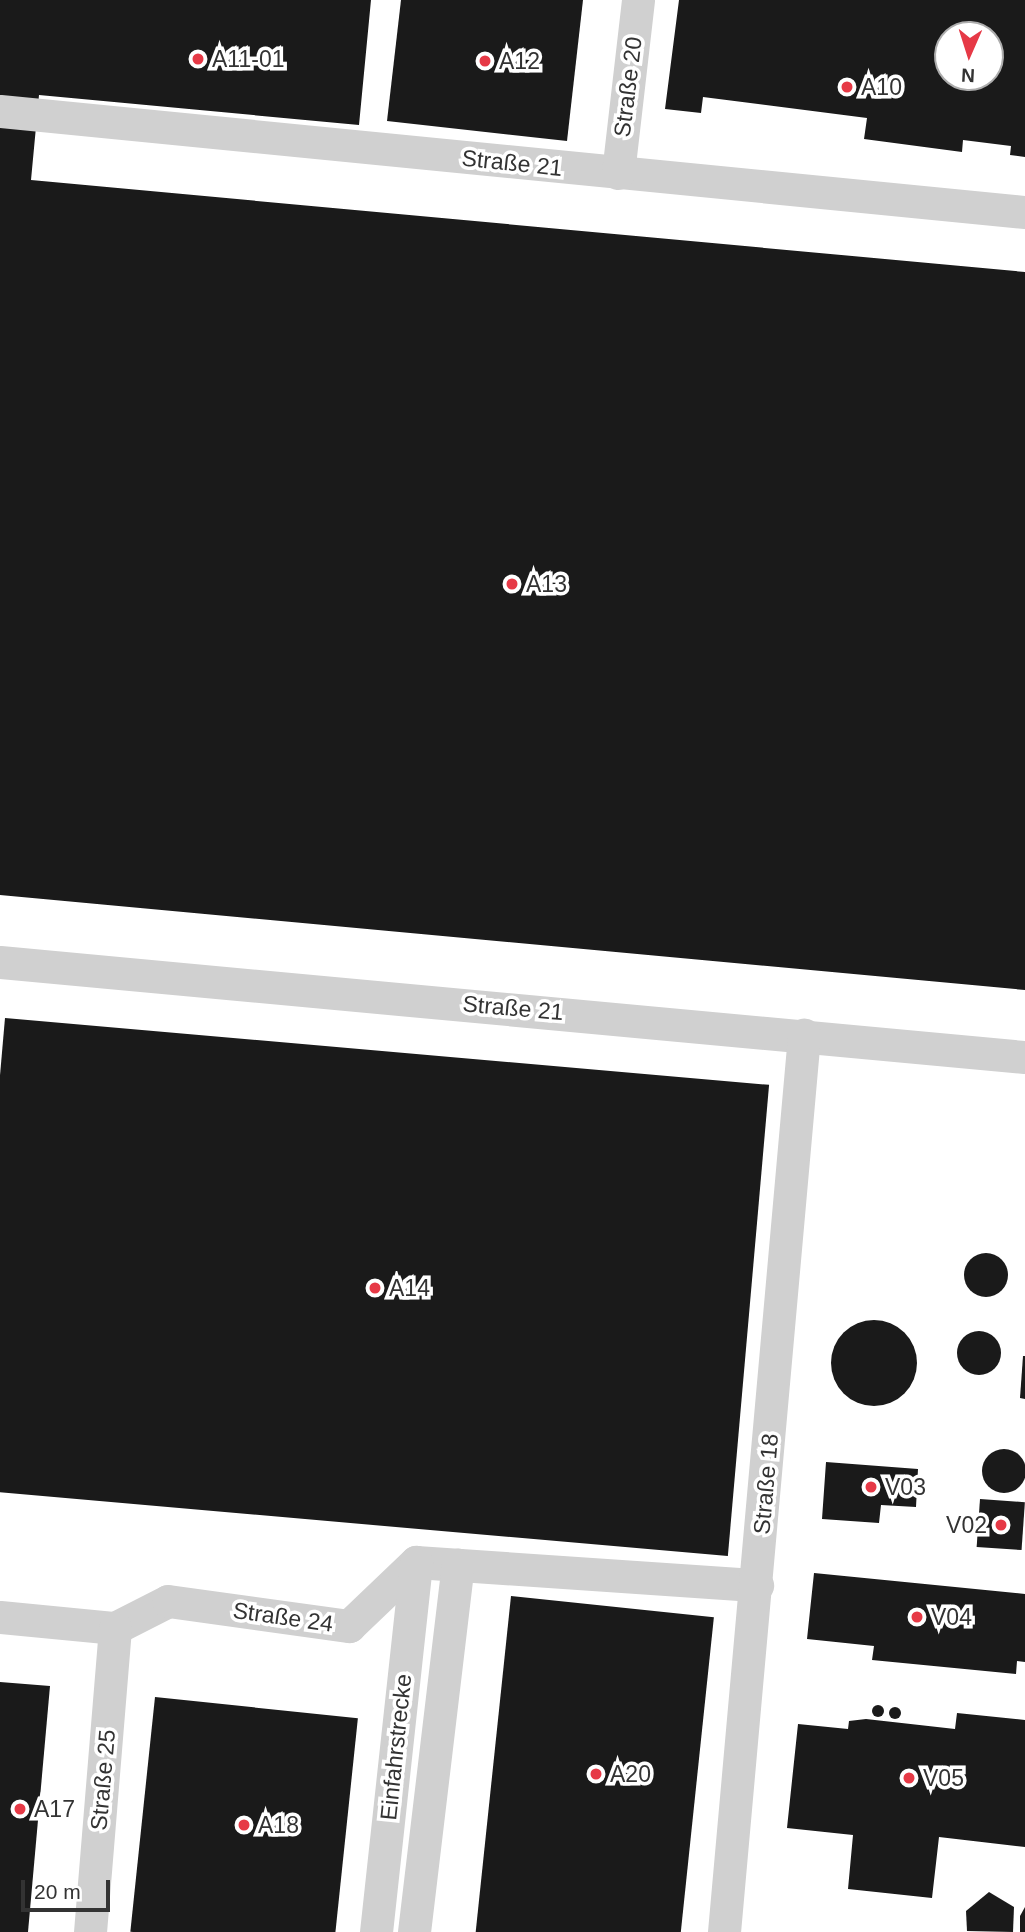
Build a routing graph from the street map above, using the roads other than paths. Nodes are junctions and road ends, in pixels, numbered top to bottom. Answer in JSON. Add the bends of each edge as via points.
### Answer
{"nodes":[{"id":1,"x":638,"y":0,"type":"edge"},
{"id":2,"x":0,"y":111,"type":"edge"},
{"id":3,"x":618,"y":173,"type":"junction"},
{"id":4,"x":1025,"y":212,"type":"edge"},
{"id":5,"x":0,"y":962,"type":"edge"},
{"id":6,"x":804,"y":1035,"type":"junction"},
{"id":7,"x":1025,"y":1057,"type":"edge"},
{"id":8,"x":416,"y":1562,"type":"junction"},
{"id":9,"x":458,"y":1565,"type":"junction"},
{"id":10,"x":757,"y":1585,"type":"junction"},
{"id":11,"x":0,"y":1617,"type":"edge"},
{"id":12,"x":115,"y":1628,"type":"junction"},
{"id":13,"x":90,"y":1932,"type":"edge"},
{"id":14,"x":376,"y":1932,"type":"edge"},
{"id":15,"x":414,"y":1932,"type":"edge"},
{"id":16,"x":724,"y":1932,"type":"edge"}],
"edges":[{"from":1,"to":3,"type":"street","name":"Straße 20"},
{"from":2,"to":3,"type":"street","name":"Straße 21"},
{"from":3,"to":4,"type":"street","name":"Straße 21"},
{"from":5,"to":6,"type":"street","name":"Straße 21"},
{"from":6,"to":7,"type":"street","name":"Straße 21"},
{"from":6,"to":10,"type":"street","name":"Straße 18"},
{"from":8,"to":9,"type":"street"},
{"from":8,"to":12,"type":"street","name":"Straße 24","via":[[349,1626],[168,1601]]},
{"from":8,"to":14,"type":"street","name":"Einfahrstrecke"},
{"from":9,"to":10,"type":"street"},
{"from":9,"to":15,"type":"street","name":"Einfahrstrecke"},
{"from":10,"to":16,"type":"street","name":"Straße 18"},
{"from":11,"to":12,"type":"street"},
{"from":12,"to":13,"type":"street","name":"Straße 25"}]}
